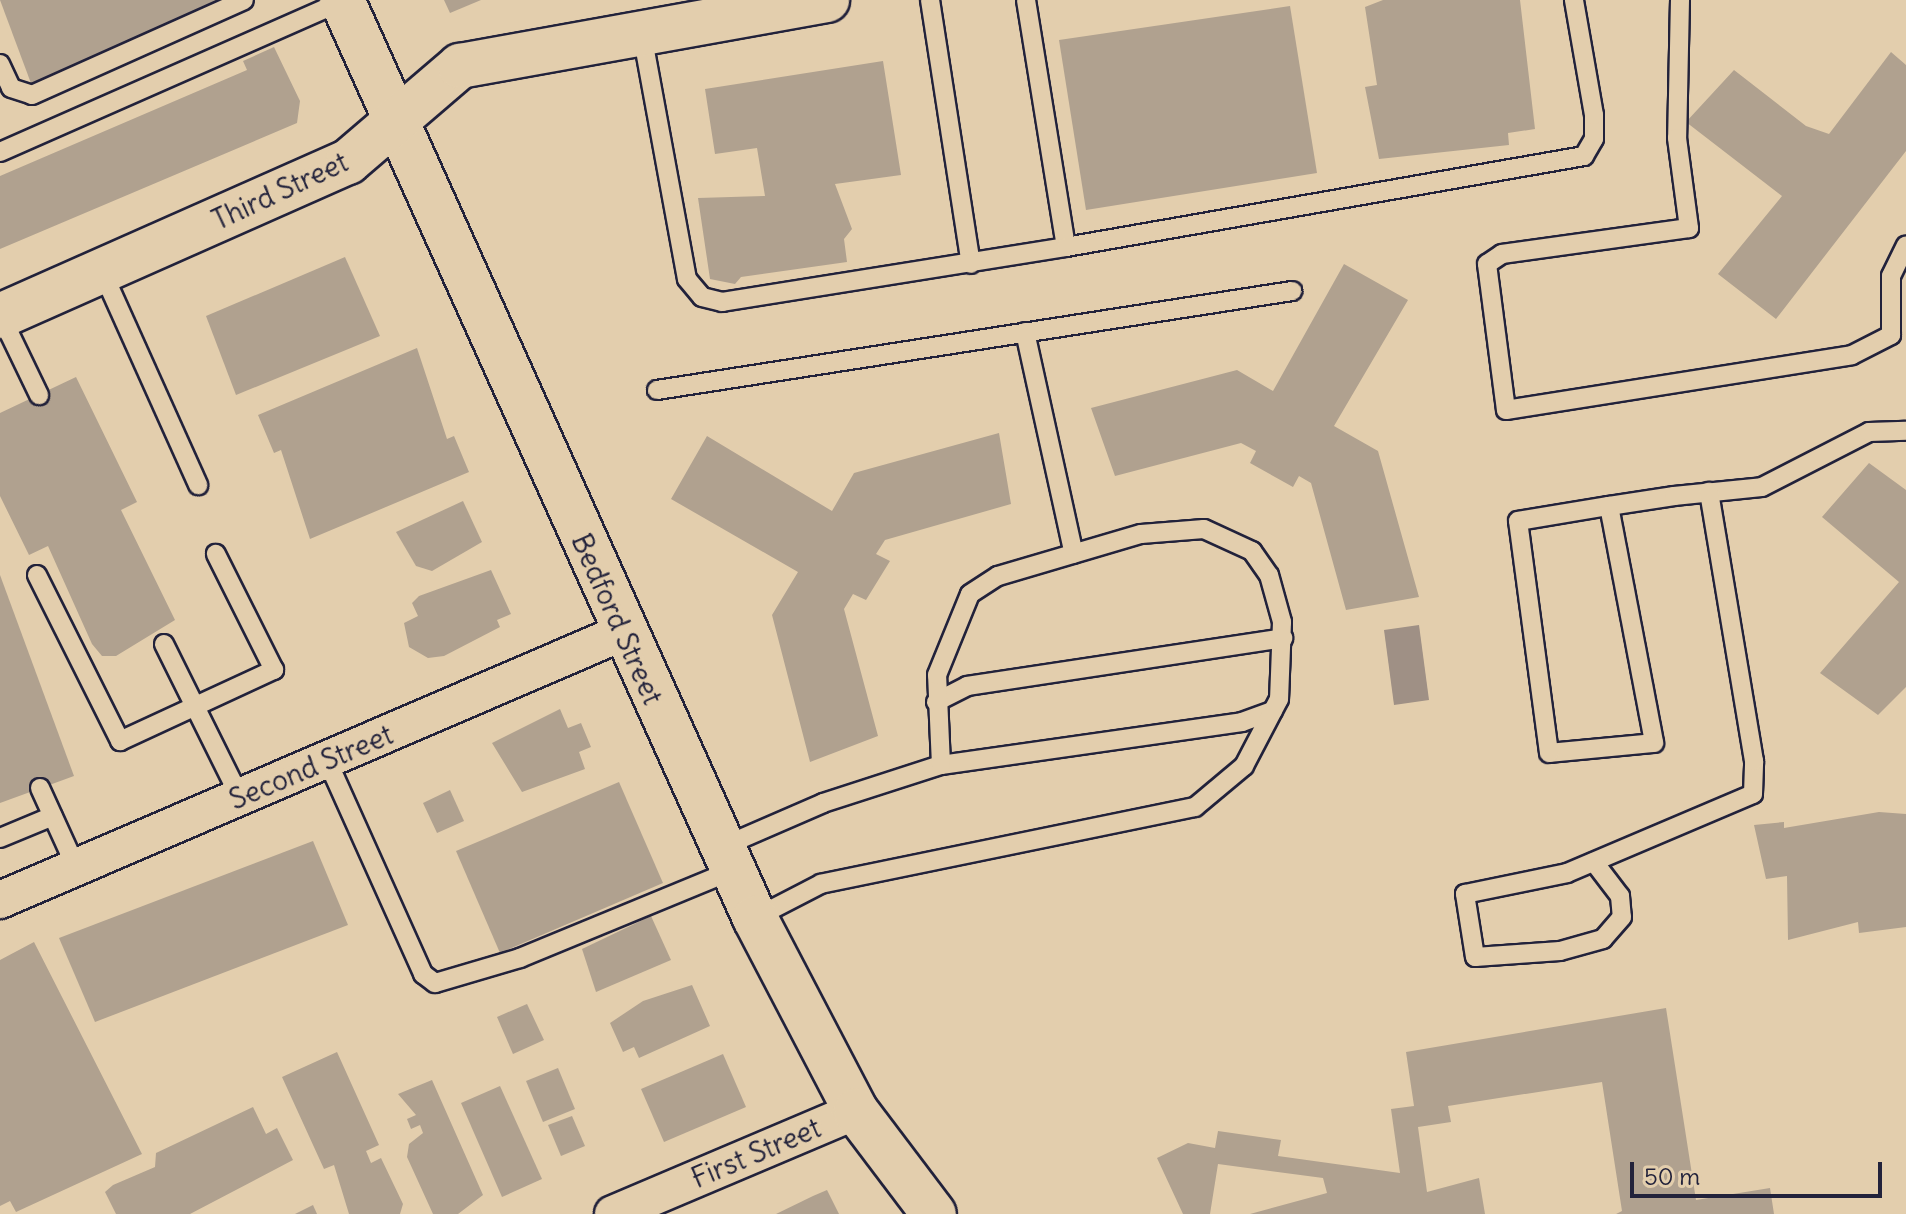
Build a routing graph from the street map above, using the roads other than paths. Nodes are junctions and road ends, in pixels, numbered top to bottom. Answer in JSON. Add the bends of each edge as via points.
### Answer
{"nodes":[{"id":1,"x":244,"y":0,"type":"edge"},
{"id":2,"x":343,"y":0,"type":"edge"},
{"id":3,"x":827,"y":0,"type":"edge"},
{"id":4,"x":930,"y":0,"type":"edge"},
{"id":5,"x":1026,"y":0,"type":"edge"},
{"id":6,"x":1574,"y":0,"type":"edge"},
{"id":7,"x":1680,"y":0,"type":"edge"},
{"id":8,"x":641,"y":31,"type":"junction"},
{"id":9,"x":0,"y":64,"type":"edge"},
{"id":10,"x":398,"y":117,"type":"junction"},
{"id":11,"x":0,"y":152,"type":"edge"},
{"id":12,"x":1906,"y":245,"type":"edge"},
{"id":13,"x":1066,"y":247,"type":"junction"},
{"id":14,"x":971,"y":264,"type":"junction"},
{"id":15,"x":102,"y":271,"type":"junction"},
{"id":16,"x":1292,"y":291,"type":"dead end"},
{"id":17,"x":0,"y":315,"type":"edge"},
{"id":18,"x":1025,"y":332,"type":"junction"},
{"id":19,"x":1898,"y":335,"type":"edge"},
{"id":20,"x":657,"y":390,"type":"dead end"},
{"id":21,"x":39,"y":395,"type":"dead end"},
{"id":22,"x":1906,"y":431,"type":"edge"},
{"id":23,"x":198,"y":485,"type":"dead end"},
{"id":24,"x":1709,"y":492,"type":"junction"},
{"id":25,"x":1609,"y":506,"type":"junction"},
{"id":26,"x":216,"y":554,"type":"dead end"},
{"id":27,"x":1074,"y":554,"type":"junction"},
{"id":28,"x":37,"y":575,"type":"dead end"},
{"id":29,"x":621,"y":633,"type":"junction"},
{"id":30,"x":1283,"y":638,"type":"junction"},
{"id":31,"x":164,"y":644,"type":"dead end"},
{"id":32,"x":936,"y":702,"type":"junction"},
{"id":33,"x":195,"y":707,"type":"junction"},
{"id":34,"x":1273,"y":711,"type":"junction"},
{"id":35,"x":327,"y":760,"type":"junction"},
{"id":36,"x":941,"y":765,"type":"junction"},
{"id":37,"x":40,"y":788,"type":"dead end"},
{"id":38,"x":240,"y":797,"type":"junction"},
{"id":39,"x":53,"y":816,"type":"junction"},
{"id":40,"x":0,"y":838,"type":"edge"},
{"id":41,"x":727,"y":859,"type":"junction"},
{"id":42,"x":1594,"y":862,"type":"junction"},
{"id":43,"x":76,"y":867,"type":"junction"},
{"id":44,"x":0,"y":900,"type":"edge"},
{"id":45,"x":755,"y":918,"type":"junction"},
{"id":46,"x":856,"y":1111,"type":"junction"},
{"id":47,"x":613,"y":1214,"type":"edge"},
{"id":48,"x":934,"y":1214,"type":"edge"}],
"edges":[{"from":1,"to":9,"type":"lane","via":[[32,95],[11,88]]},
{"from":2,"to":10,"type":"main road","name":"Bedford Street"},
{"from":2,"to":11,"type":"lane"},
{"from":3,"to":8,"type":"main road","name":"Third Street"},
{"from":4,"to":14,"type":"lane"},
{"from":5,"to":13,"type":"lane"},
{"from":6,"to":13,"type":"lane","via":[[1594,115],[1594,139],[1584,156]]},
{"from":7,"to":19,"type":"lane","via":[[1677,138],[1689,228],[1502,254],[1487,264],[1506,410],[1852,355]]},
{"from":8,"to":10,"type":"main road","name":"Third Street","via":[[460,66]]},
{"from":8,"to":14,"type":"lane","via":[[687,279],[702,297],[722,302]]},
{"from":10,"to":15,"type":"main road","name":"Third Street","via":[[335,169]]},
{"from":10,"to":29,"type":"main road","name":"Bedford Street"},
{"from":12,"to":19,"type":"lane","via":[[1891,276]]},
{"from":13,"to":14,"type":"lane"},
{"from":15,"to":17,"type":"main road","name":"Third Street"},
{"from":15,"to":23,"type":"lane"},
{"from":16,"to":18,"type":"lane"},
{"from":17,"to":21,"type":"lane"},
{"from":18,"to":20,"type":"lane"},
{"from":18,"to":27,"type":"lane"},
{"from":22,"to":24,"type":"lane","via":[[1869,432],[1762,487]]},
{"from":24,"to":25,"type":"lane"},
{"from":24,"to":42,"type":"lane","via":[[1754,761],[1753,794]]},
{"from":25,"to":25,"type":"lane","via":[[1518,521],[1549,753],[1654,743]]},
{"from":26,"to":33,"type":"lane","via":[[274,670]]},
{"from":27,"to":30,"type":"lane","via":[[1178,529],[1231,537],[1269,575]]},
{"from":27,"to":32,"type":"lane","via":[[998,576],[970,594],[937,675]]},
{"from":28,"to":33,"type":"lane","via":[[120,741]]},
{"from":29,"to":35,"type":"street","name":"Second Street"},
{"from":29,"to":41,"type":"main road","name":"Bedford Street"},
{"from":30,"to":32,"type":"lane","via":[[967,686]]},
{"from":30,"to":34,"type":"lane","via":[[1283,683]]},
{"from":31,"to":33,"type":"lane"},
{"from":32,"to":36,"type":"lane"},
{"from":33,"to":38,"type":"lane"},
{"from":34,"to":36,"type":"lane","via":[[1242,722]]},
{"from":34,"to":45,"type":"lane","via":[[1244,766],[1195,807],[821,884]]},
{"from":35,"to":38,"type":"street","name":"Second Street"},
{"from":35,"to":41,"type":"lane","via":[[423,974],[435,983],[468,976]]},
{"from":36,"to":41,"type":"lane","via":[[823,803]]},
{"from":37,"to":39,"type":"lane"},
{"from":38,"to":43,"type":"street","name":"Second Street"},
{"from":39,"to":40,"type":"lane"},
{"from":39,"to":43,"type":"lane"},
{"from":41,"to":45,"type":"main road","name":"Bedford Street"},
{"from":42,"to":42,"type":"lane","via":[[1465,894],[1475,957],[1560,951],[1603,939],[1622,917],[1620,896]]},
{"from":43,"to":44,"type":"street","name":"Second Street"},
{"from":45,"to":46,"type":"main road","name":"Bedford Street"},
{"from":46,"to":47,"type":"street","name":"First Street"},
{"from":46,"to":48,"type":"main road","name":"Bedford Street"}]}
